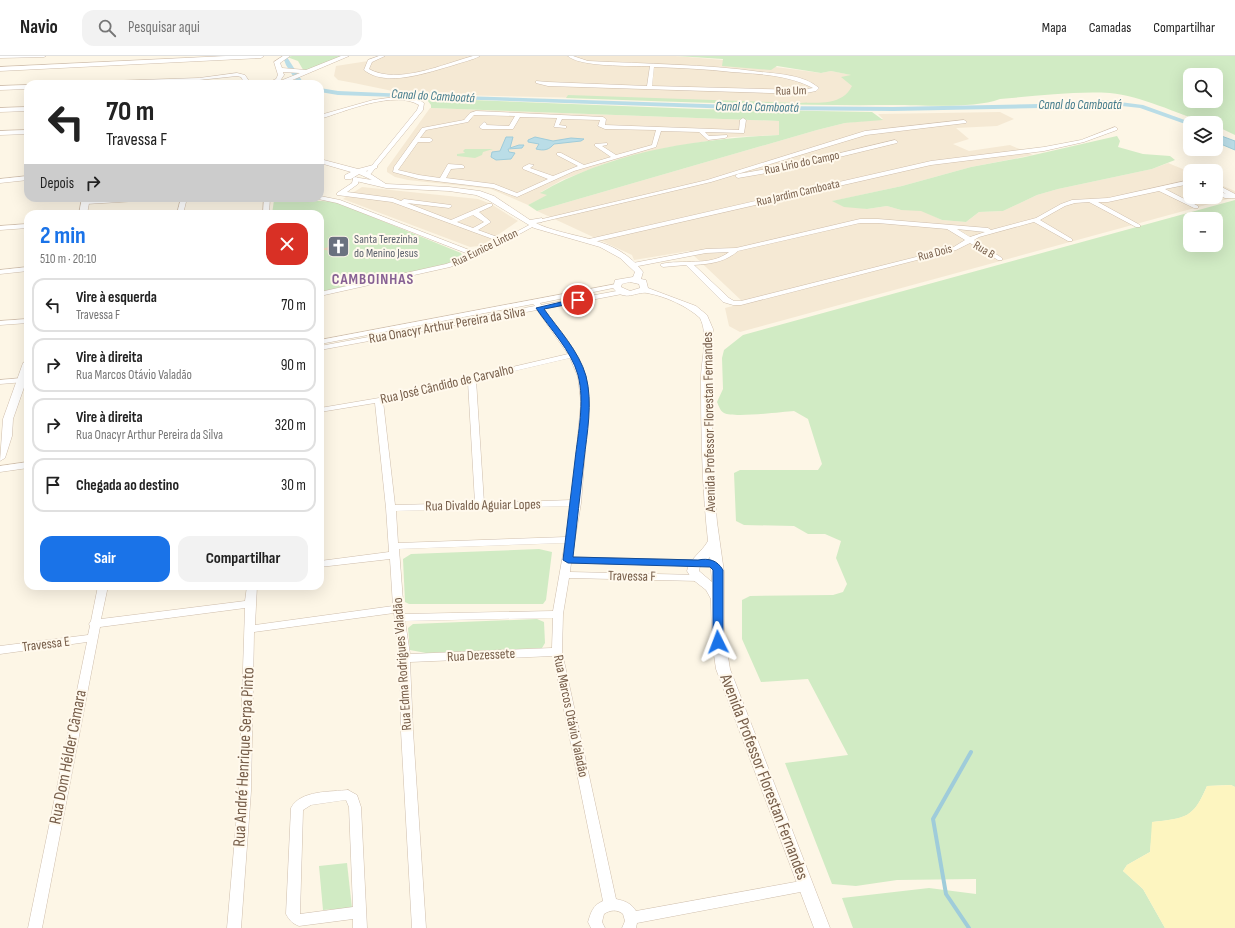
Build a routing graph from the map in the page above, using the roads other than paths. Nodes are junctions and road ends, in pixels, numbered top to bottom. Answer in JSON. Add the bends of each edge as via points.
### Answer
{"nodes":[{"id":1,"x":0,"y":56,"type":"edge"},
{"id":2,"x":44,"y":56,"type":"edge"},
{"id":3,"x":287,"y":56,"type":"edge"},
{"id":4,"x":346,"y":56,"type":"edge"},
{"id":5,"x":383,"y":56,"type":"edge"},
{"id":6,"x":478,"y":56,"type":"edge"},
{"id":7,"x":570,"y":56,"type":"edge"},
{"id":8,"x":240,"y":57,"type":"edge"},
{"id":9,"x":253,"y":57,"type":"edge"},
{"id":10,"x":341,"y":57,"type":"edge"},
{"id":11,"x":266,"y":58,"type":"edge"},
{"id":12,"x":277,"y":62,"type":"junction"},
{"id":13,"x":652,"y":66,"type":"junction"},
{"id":14,"x":0,"y":69,"type":"edge"},
{"id":15,"x":283,"y":70,"type":"junction"},
{"id":16,"x":304,"y":72,"type":"junction"},
{"id":17,"x":219,"y":77,"type":"junction"},
{"id":18,"x":159,"y":80,"type":"edge"},
{"id":19,"x":219,"y":80,"type":"edge"},
{"id":20,"x":245,"y":80,"type":"edge"},
{"id":21,"x":275,"y":80,"type":"edge"},
{"id":22,"x":288,"y":80,"type":"edge"},
{"id":23,"x":538,"y":82,"type":"dead end"},
{"id":24,"x":24,"y":87,"type":"edge"},
{"id":25,"x":0,"y":88,"type":"edge"},
{"id":26,"x":649,"y":88,"type":"junction"},
{"id":27,"x":24,"y":109,"type":"edge"},
{"id":28,"x":0,"y":110,"type":"edge"},
{"id":29,"x":324,"y":116,"type":"edge"},
{"id":30,"x":518,"y":116,"type":"junction"},
{"id":31,"x":560,"y":117,"type":"junction"},
{"id":32,"x":446,"y":118,"type":"dead end"},
{"id":33,"x":743,"y":120,"type":"dead end"},
{"id":34,"x":964,"y":122,"type":"dead end"},
{"id":35,"x":451,"y":123,"type":"junction"},
{"id":36,"x":484,"y":124,"type":"dead end"},
{"id":37,"x":564,"y":127,"type":"dead end"},
{"id":38,"x":24,"y":128,"type":"edge"},
{"id":39,"x":0,"y":129,"type":"edge"},
{"id":40,"x":659,"y":129,"type":"junction"},
{"id":41,"x":744,"y":129,"type":"junction"},
{"id":42,"x":1116,"y":129,"type":"dead end"},
{"id":43,"x":701,"y":131,"type":"junction"},
{"id":44,"x":24,"y":132,"type":"edge"},
{"id":45,"x":0,"y":133,"type":"edge"},
{"id":46,"x":416,"y":140,"type":"junction"},
{"id":47,"x":430,"y":140,"type":"dead end"},
{"id":48,"x":895,"y":142,"type":"dead end"},
{"id":49,"x":604,"y":144,"type":"dead end"},
{"id":50,"x":409,"y":150,"type":"junction"},
{"id":51,"x":566,"y":152,"type":"dead end"},
{"id":52,"x":415,"y":153,"type":"dead end"},
{"id":53,"x":614,"y":156,"type":"junction"},
{"id":54,"x":324,"y":162,"type":"edge"},
{"id":55,"x":332,"y":165,"type":"junction"},
{"id":56,"x":531,"y":165,"type":"dead end"},
{"id":57,"x":374,"y":166,"type":"junction"},
{"id":58,"x":582,"y":166,"type":"junction"},
{"id":59,"x":462,"y":168,"type":"dead end"},
{"id":60,"x":367,"y":175,"type":"junction"},
{"id":61,"x":354,"y":176,"type":"junction"},
{"id":62,"x":24,"y":178,"type":"edge"},
{"id":63,"x":552,"y":178,"type":"junction"},
{"id":64,"x":442,"y":180,"type":"junction"},
{"id":65,"x":0,"y":181,"type":"edge"},
{"id":66,"x":709,"y":181,"type":"junction"},
{"id":67,"x":1183,"y":184,"type":"edge"},
{"id":68,"x":522,"y":186,"type":"dead end"},
{"id":69,"x":401,"y":188,"type":"junction"},
{"id":70,"x":530,"y":189,"type":"junction"},
{"id":71,"x":1160,"y":189,"type":"junction"},
{"id":72,"x":1223,"y":190,"type":"edge"},
{"id":73,"x":341,"y":193,"type":"junction"},
{"id":74,"x":1223,"y":195,"type":"edge"},
{"id":75,"x":324,"y":198,"type":"edge"},
{"id":76,"x":328,"y":199,"type":"junction"},
{"id":77,"x":393,"y":200,"type":"junction"},
{"id":78,"x":1090,"y":200,"type":"junction"},
{"id":79,"x":1108,"y":200,"type":"junction"},
{"id":80,"x":490,"y":204,"type":"dead end"},
{"id":81,"x":449,"y":206,"type":"dead end"},
{"id":82,"x":1100,"y":206,"type":"junction"},
{"id":83,"x":1196,"y":207,"type":"dead end"},
{"id":84,"x":474,"y":212,"type":"junction"},
{"id":85,"x":1035,"y":220,"type":"junction"},
{"id":86,"x":451,"y":222,"type":"junction"},
{"id":87,"x":538,"y":223,"type":"junction"},
{"id":88,"x":24,"y":226,"type":"edge"},
{"id":89,"x":1138,"y":226,"type":"dead end"},
{"id":90,"x":0,"y":228,"type":"edge"},
{"id":91,"x":949,"y":228,"type":"junction"},
{"id":92,"x":473,"y":230,"type":"junction"},
{"id":93,"x":996,"y":230,"type":"junction"},
{"id":94,"x":968,"y":240,"type":"junction"},
{"id":95,"x":1070,"y":240,"type":"dead end"},
{"id":96,"x":503,"y":241,"type":"junction"},
{"id":97,"x":589,"y":241,"type":"junction"},
{"id":98,"x":736,"y":250,"type":"junction"},
{"id":99,"x":477,"y":255,"type":"junction"},
{"id":100,"x":625,"y":258,"type":"junction"},
{"id":101,"x":1000,"y":259,"type":"dead end"},
{"id":102,"x":689,"y":264,"type":"junction"},
{"id":103,"x":24,"y":269,"type":"edge"},
{"id":104,"x":0,"y":272,"type":"edge"},
{"id":105,"x":636,"y":272,"type":"junction"},
{"id":106,"x":624,"y":280,"type":"junction"},
{"id":107,"x":619,"y":289,"type":"junction"},
{"id":108,"x":643,"y":290,"type":"junction"},
{"id":109,"x":324,"y":293,"type":"edge"},
{"id":110,"x":537,"y":305,"type":"junction"},
{"id":111,"x":24,"y":320,"type":"edge"},
{"id":112,"x":0,"y":323,"type":"edge"},
{"id":113,"x":324,"y":341,"type":"edge"},
{"id":114,"x":324,"y":347,"type":"edge"},
{"id":115,"x":573,"y":356,"type":"junction"},
{"id":116,"x":24,"y":374,"type":"edge"},
{"id":117,"x":472,"y":379,"type":"junction"},
{"id":118,"x":22,"y":380,"type":"junction"},
{"id":119,"x":0,"y":382,"type":"edge"},
{"id":120,"x":378,"y":400,"type":"junction"},
{"id":121,"x":324,"y":409,"type":"edge"},
{"id":122,"x":1,"y":454,"type":"edge"},
{"id":123,"x":24,"y":465,"type":"edge"},
{"id":124,"x":0,"y":468,"type":"edge"},
{"id":125,"x":576,"y":503,"type":"junction"},
{"id":126,"x":480,"y":506,"type":"junction"},
{"id":127,"x":391,"y":508,"type":"junction"},
{"id":128,"x":570,"y":540,"type":"junction"},
{"id":129,"x":713,"y":542,"type":"junction"},
{"id":130,"x":394,"y":550,"type":"junction"},
{"id":131,"x":568,"y":560,"type":"junction"},
{"id":132,"x":324,"y":563,"type":"edge"},
{"id":133,"x":698,"y":563,"type":"junction"},
{"id":134,"x":717,"y":571,"type":"junction"},
{"id":135,"x":566,"y":575,"type":"junction"},
{"id":136,"x":699,"y":578,"type":"junction"},
{"id":137,"x":101,"y":590,"type":"edge"},
{"id":138,"x":252,"y":590,"type":"edge"},
{"id":139,"x":717,"y":599,"type":"junction"},
{"id":140,"x":250,"y":604,"type":"junction"},
{"id":141,"x":399,"y":614,"type":"junction"},
{"id":142,"x":558,"y":614,"type":"junction"},
{"id":143,"x":94,"y":624,"type":"junction"},
{"id":144,"x":250,"y":630,"type":"junction"},
{"id":145,"x":92,"y":638,"type":"junction"},
{"id":146,"x":0,"y":650,"type":"edge"},
{"id":147,"x":557,"y":652,"type":"junction"},
{"id":148,"x":405,"y":658,"type":"junction"},
{"id":149,"x":806,"y":886,"type":"junction"},
{"id":150,"x":610,"y":903,"type":"junction"},
{"id":151,"x":360,"y":912,"type":"junction"},
{"id":152,"x":630,"y":923,"type":"edge"},
{"id":153,"x":35,"y":928,"type":"edge"},
{"id":154,"x":234,"y":928,"type":"edge"},
{"id":155,"x":360,"y":928,"type":"edge"},
{"id":156,"x":419,"y":928,"type":"edge"},
{"id":157,"x":595,"y":928,"type":"edge"},
{"id":158,"x":822,"y":928,"type":"edge"}],
"edges":[{"from":1,"to":2,"type":"street"},
{"from":3,"to":12,"type":"street"},
{"from":4,"to":10,"type":"street"},
{"from":5,"to":6,"type":"street","via":[[370,61],[366,70],[369,73],[390,77],[413,75]]},
{"from":7,"to":13,"type":"street","name":"Rua Um","via":[[588,62]]},
{"from":8,"to":9,"type":"street"},
{"from":8,"to":14,"type":"street"},
{"from":9,"to":11,"type":"street"},
{"from":10,"to":16,"type":"street"},
{"from":11,"to":12,"type":"street"},
{"from":12,"to":15,"type":"street"},
{"from":13,"to":26,"type":"street"},
{"from":13,"to":26,"type":"street","name":"Rua Um","via":[[774,74],[808,82],[816,88],[801,92]]},
{"from":15,"to":16,"type":"street"},
{"from":15,"to":21,"type":"street"},
{"from":16,"to":22,"type":"street"},
{"from":17,"to":18,"type":"street"},
{"from":17,"to":19,"type":"street"},
{"from":17,"to":20,"type":"street","via":[[242,75]]},
{"from":23,"to":26,"type":"street","name":"Rua Um"},
{"from":24,"to":25,"type":"street"},
{"from":27,"to":28,"type":"street"},
{"from":29,"to":57,"type":"street","via":[[380,100],[397,98],[420,102],[422,107]]},
{"from":30,"to":31,"type":"street"},
{"from":30,"to":35,"type":"street","via":[[479,113],[472,114],[468,120]]},
{"from":30,"to":36,"type":"street","via":[[511,128],[482,127]]},
{"from":31,"to":37,"type":"street","via":[[556,126]]},
{"from":31,"to":40,"type":"street","via":[[603,119],[602,127]]},
{"from":32,"to":35,"type":"street"},
{"from":33,"to":41,"type":"street"},
{"from":34,"to":66,"type":"street","name":"Rua Lirio do Campo","via":[[865,133]]},
{"from":35,"to":46,"type":"street","via":[[424,129]]},
{"from":38,"to":39,"type":"street"},
{"from":40,"to":43,"type":"street"},
{"from":40,"to":53,"type":"street","via":[[654,146]]},
{"from":41,"to":43,"type":"street"},
{"from":41,"to":43,"type":"street","via":[[740,134],[710,138]]},
{"from":42,"to":97,"type":"street","name":"Rua Jardim Camboata","via":[[1082,141],[1044,149],[931,163]]},
{"from":44,"to":45,"type":"street"},
{"from":46,"to":47,"type":"street"},
{"from":46,"to":50,"type":"street"},
{"from":48,"to":66,"type":"street","name":"Rua Lirio do Campo","via":[[790,167]]},
{"from":49,"to":53,"type":"street","via":[[597,145]]},
{"from":50,"to":52,"type":"street"},
{"from":50,"to":64,"type":"street","via":[[395,171]]},
{"from":51,"to":58,"type":"street","via":[[559,154]]},
{"from":53,"to":58,"type":"street"},
{"from":54,"to":55,"type":"street"},
{"from":55,"to":61,"type":"street"},
{"from":55,"to":61,"type":"street"},
{"from":56,"to":63,"type":"street","via":[[525,168]]},
{"from":57,"to":60,"type":"street"},
{"from":57,"to":61,"type":"street"},
{"from":58,"to":63,"type":"street"},
{"from":59,"to":64,"type":"street","via":[[450,166]]},
{"from":60,"to":61,"type":"street","via":[[364,178]]},
{"from":60,"to":69,"type":"street","via":[[378,182]]},
{"from":61,"to":69,"type":"street","via":[[377,185]]},
{"from":61,"to":73,"type":"street","via":[[355,184]]},
{"from":62,"to":65,"type":"street"},
{"from":63,"to":70,"type":"street"},
{"from":64,"to":70,"type":"street","via":[[494,186],[517,195]]},
{"from":66,"to":87,"type":"street","name":"Rua Lirio do Campo"},
{"from":67,"to":71,"type":"street","name":"Rua Dois"},
{"from":68,"to":70,"type":"street"},
{"from":69,"to":87,"type":"street","via":[[454,189],[477,193]]},
{"from":71,"to":79,"type":"street","name":"Rua Dois"},
{"from":71,"to":83,"type":"street"},
{"from":72,"to":74,"type":"street","via":[[1234,196]]},
{"from":73,"to":76,"type":"street"},
{"from":73,"to":77,"type":"street"},
{"from":75,"to":76,"type":"street"},
{"from":76,"to":99,"type":"street"},
{"from":77,"to":81,"type":"street"},
{"from":77,"to":86,"type":"street"},
{"from":78,"to":79,"type":"street","name":"Rua Dois"},
{"from":78,"to":82,"type":"street"},
{"from":78,"to":85,"type":"street","name":"Rua Dois","via":[[1063,205]]},
{"from":79,"to":82,"type":"street"},
{"from":80,"to":84,"type":"street"},
{"from":82,"to":89,"type":"street"},
{"from":84,"to":86,"type":"street"},
{"from":84,"to":92,"type":"street","via":[[488,222]]},
{"from":85,"to":93,"type":"street","name":"Rua Dois"},
{"from":85,"to":95,"type":"street"},
{"from":86,"to":92,"type":"street"},
{"from":87,"to":96,"type":"street","name":"Rua Eunice Linton"},
{"from":87,"to":97,"type":"street"},
{"from":88,"to":90,"type":"street"},
{"from":91,"to":93,"type":"street"},
{"from":91,"to":94,"type":"street","name":"Rua B"},
{"from":91,"to":98,"type":"street","via":[[860,221]]},
{"from":92,"to":96,"type":"street"},
{"from":93,"to":94,"type":"street","name":"Rua Dois"},
{"from":94,"to":101,"type":"street","name":"Rua B"},
{"from":94,"to":102,"type":"street","name":"Rua Dois","via":[[959,247],[741,303],[726,300]]},
{"from":96,"to":99,"type":"street","name":"Rua Eunice Linton"},
{"from":97,"to":100,"type":"street"},
{"from":98,"to":102,"type":"street","via":[[722,259]]},
{"from":98,"to":105,"type":"street","via":[[706,251]]},
{"from":99,"to":109,"type":"street","name":"Rua Eunice Linton","via":[[437,269]]},
{"from":100,"to":105,"type":"street"},
{"from":100,"to":106,"type":"street"},
{"from":102,"to":105,"type":"street","via":[[669,264],[644,268]]},
{"from":103,"to":104,"type":"street"},
{"from":105,"to":106,"type":"street"},
{"from":105,"to":108,"type":"street","via":[[645,284]]},
{"from":106,"to":107,"type":"street","via":[[618,282]]},
{"from":107,"to":108,"type":"street","via":[[629,293]]},
{"from":107,"to":110,"type":"street","name":"Rua Onacyr Arthur Pereira da Silva"},
{"from":108,"to":129,"type":"street","name":"Avenida Professor Florestan Fernandes","via":[[697,311],[707,322],[707,437]]},
{"from":110,"to":113,"type":"street","name":"Rua Onacyr Arthur Pereira da Silva"},
{"from":110,"to":114,"type":"street","name":"Rua Onacyr Arthur Pereira da Silva"},
{"from":110,"to":115,"type":"street","name":"Rua Marcos Otávio Valadão"},
{"from":111,"to":112,"type":"street"},
{"from":115,"to":117,"type":"street","name":"Rua José Cândido de Carvalho"},
{"from":115,"to":125,"type":"street","name":"Rua Marcos Otávio Valadão","via":[[582,375],[585,402]]},
{"from":116,"to":118,"type":"street"},
{"from":117,"to":120,"type":"street","name":"Rua José Cândido de Carvalho"},
{"from":117,"to":126,"type":"street"},
{"from":118,"to":119,"type":"street"},
{"from":118,"to":122,"type":"street","via":[[8,420],[8,436]]},
{"from":120,"to":121,"type":"street","name":"Rua José Cândido de Carvalho"},
{"from":120,"to":127,"type":"street","name":"Rua Edma Rodrigues Valadão"},
{"from":123,"to":124,"type":"street"},
{"from":125,"to":126,"type":"street","name":"Rua Divaldo Aguiar Lopes"},
{"from":125,"to":128,"type":"street","name":"Rua Marcos Otávio Valadão"},
{"from":126,"to":127,"type":"street","name":"Rua Divaldo Aguiar Lopes"},
{"from":127,"to":130,"type":"street","name":"Rua Edma Rodrigues Valadão"},
{"from":128,"to":130,"type":"street"},
{"from":128,"to":131,"type":"street","name":"Rua Marcos Otávio Valadão"},
{"from":129,"to":133,"type":"street"},
{"from":129,"to":134,"type":"street","name":"Avenida Professor Florestan Fernandes"},
{"from":130,"to":132,"type":"street"},
{"from":130,"to":141,"type":"street","name":"Rua Edma Rodrigues Valadão"},
{"from":131,"to":133,"type":"street","name":"Travessa F"},
{"from":131,"to":135,"type":"street","name":"Rua Marcos Otávio Valadão"},
{"from":133,"to":134,"type":"street","via":[[710,563]]},
{"from":133,"to":136,"type":"street","via":[[694,565],[693,571]]},
{"from":134,"to":136,"type":"street","via":[[707,579]]},
{"from":134,"to":139,"type":"street","name":"Avenida Professor Florestan Fernandes"},
{"from":135,"to":136,"type":"street","name":"Travessa F"},
{"from":135,"to":142,"type":"street","name":"Rua Marcos Otávio Valadão"},
{"from":136,"to":139,"type":"street","via":[[710,587]]},
{"from":137,"to":143,"type":"street","name":"Rua Dom Hélder Câmara"},
{"from":138,"to":140,"type":"street","name":"Rua André Henrique Serpa Pinto"},
{"from":139,"to":149,"type":"street","name":"Avenida Professor Florestan Fernandes","via":[[719,654],[723,669]]},
{"from":140,"to":143,"type":"street"},
{"from":140,"to":144,"type":"street","name":"Rua André Henrique Serpa Pinto"},
{"from":141,"to":142,"type":"street"},
{"from":141,"to":144,"type":"street"},
{"from":141,"to":148,"type":"street","name":"Rua Edma Rodrigues Valadão"},
{"from":142,"to":147,"type":"street","name":"Rua Marcos Otávio Valadão"},
{"from":143,"to":145,"type":"street","name":"Rua Dom Hélder Câmara"},
{"from":144,"to":154,"type":"street","name":"Rua André Henrique Serpa Pinto","via":[[245,791]]},
{"from":145,"to":146,"type":"street","name":"Travessa E"},
{"from":145,"to":153,"type":"street","name":"Rua Dom Hélder Câmara"},
{"from":147,"to":148,"type":"street","name":"Rua Dezessete"},
{"from":147,"to":150,"type":"street","name":"Rua Marcos Otávio Valadão"},
{"from":148,"to":156,"type":"street","name":"Rua Edma Rodrigues Valadão"},
{"from":149,"to":152,"type":"street"},
{"from":149,"to":158,"type":"street","name":"Avenida Professor Florestan Fernandes"},
{"from":150,"to":152,"type":"street","via":[[624,907]]},
{"from":150,"to":157,"type":"street","via":[[598,911],[595,916]]},
{"from":151,"to":151,"type":"street","via":[[353,798],[348,795],[302,803],[297,808],[293,914],[295,918],[299,920]]},
{"from":151,"to":155,"type":"street"}]}
